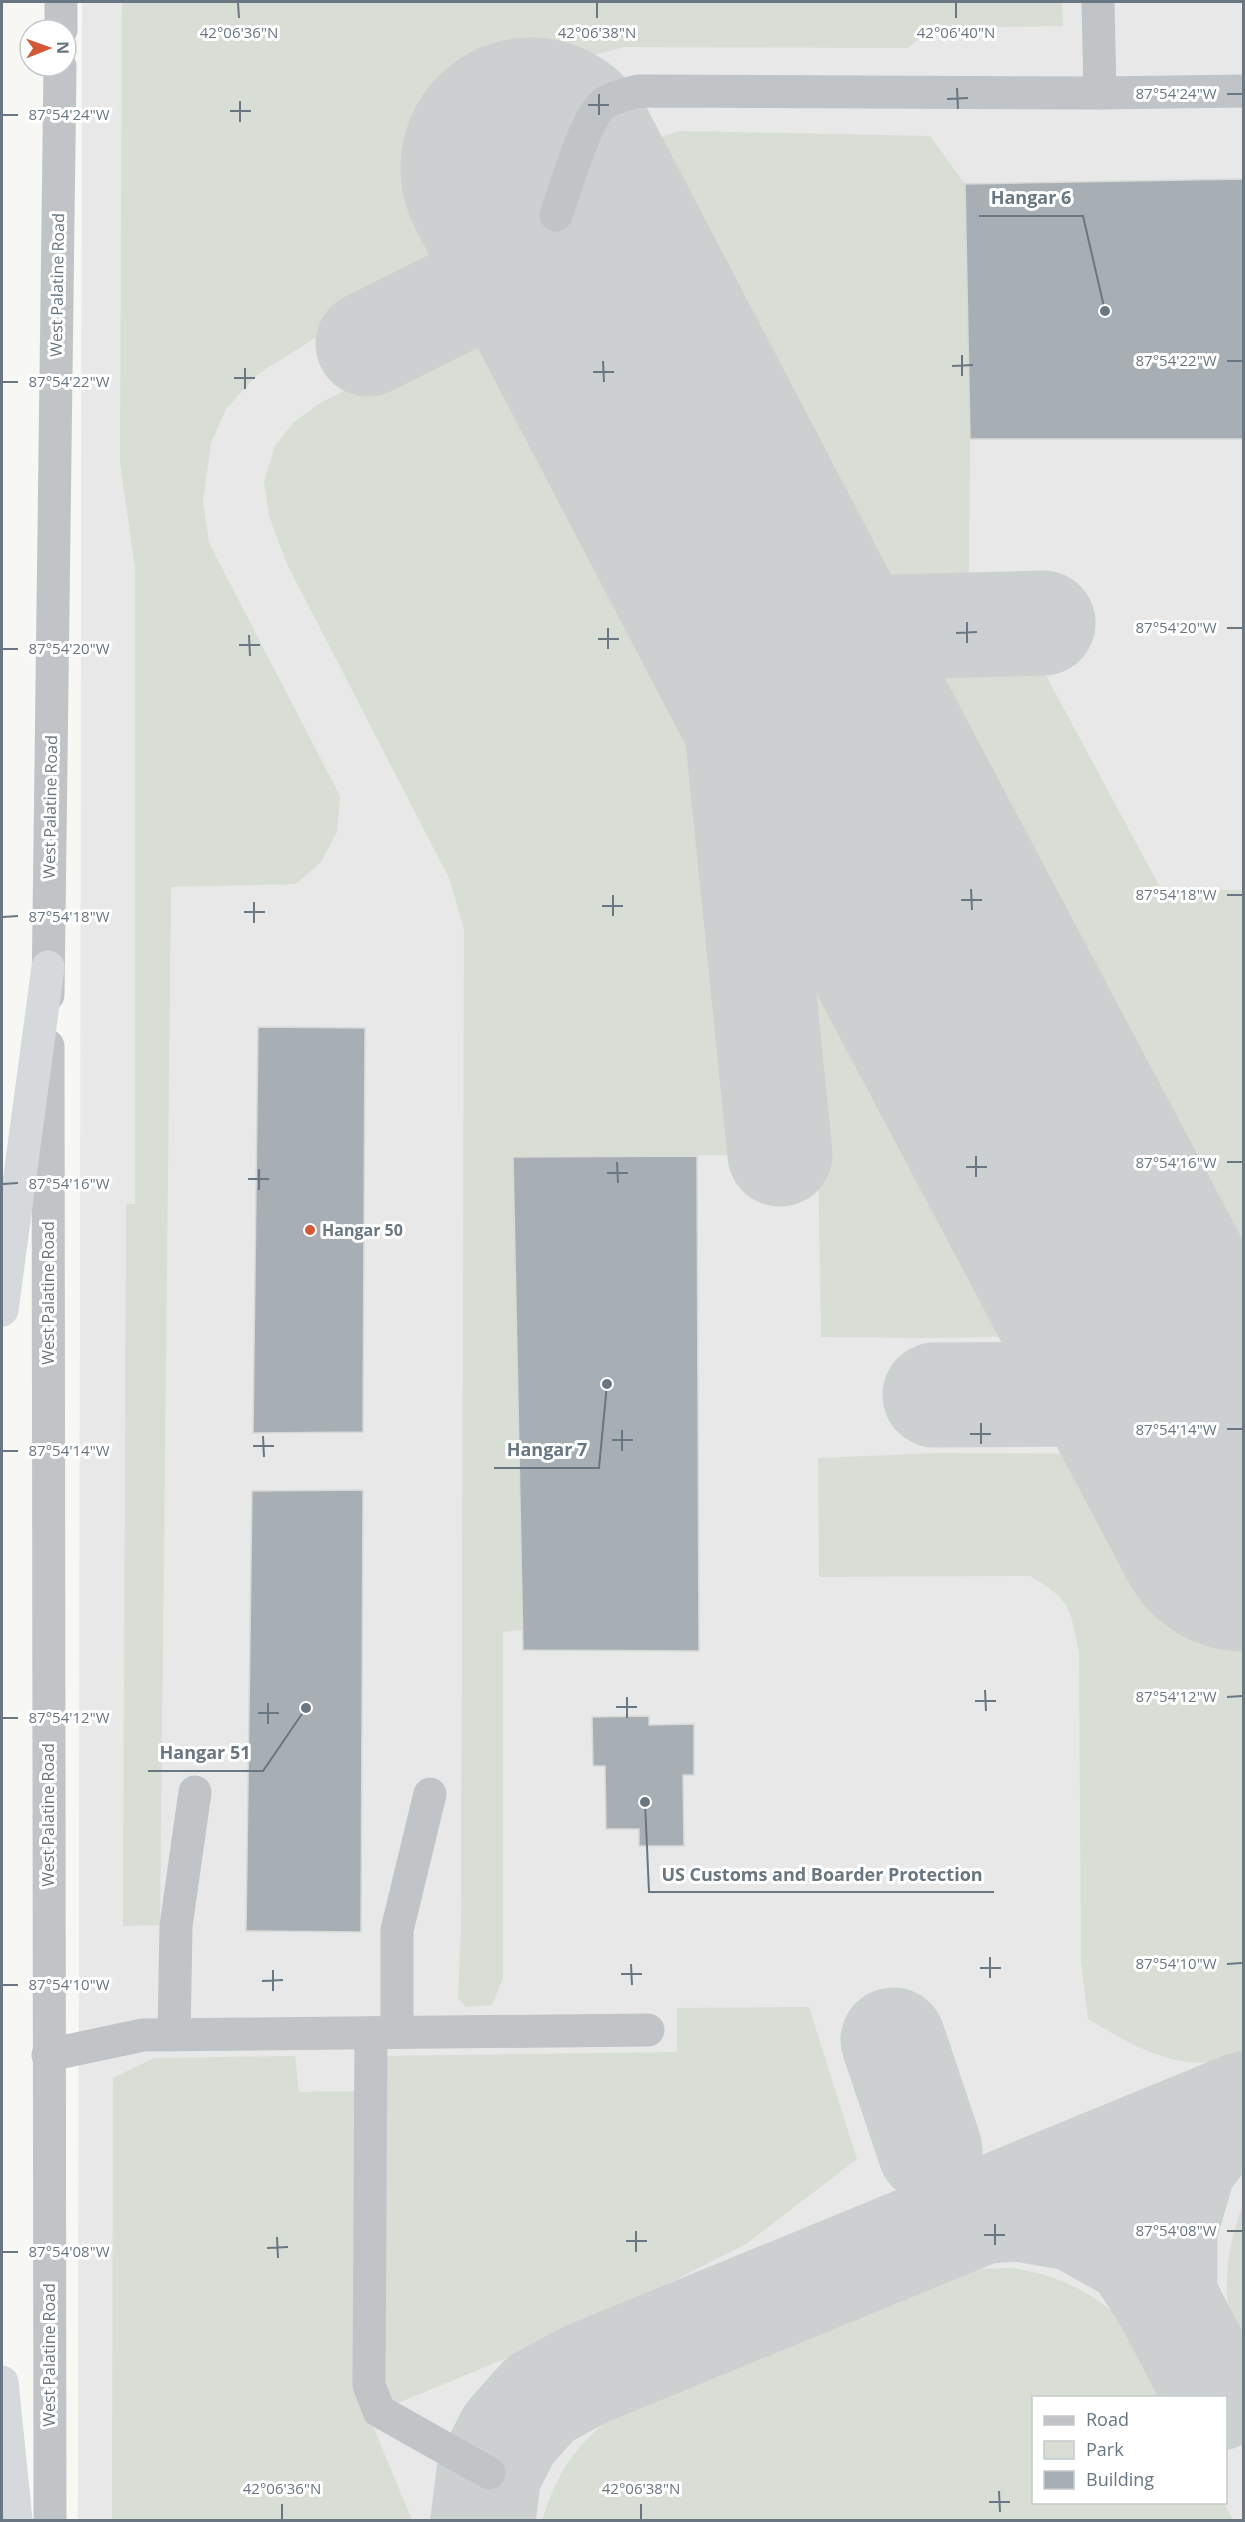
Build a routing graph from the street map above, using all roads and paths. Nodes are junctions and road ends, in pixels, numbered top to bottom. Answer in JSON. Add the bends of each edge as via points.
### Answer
{"nodes":[{"id":1,"x":61,"y":2,"type":"edge"},
{"id":2,"x":1098,"y":2,"type":"edge"},
{"id":3,"x":61,"y":18,"type":"edge"},
{"id":4,"x":60,"y":78,"type":"edge"},
{"id":5,"x":1244,"y":91,"type":"edge"},
{"id":6,"x":1100,"y":93,"type":"junction"},
{"id":7,"x":556,"y":215,"type":"dead end"},
{"id":8,"x":48,"y":967,"type":"junction"},
{"id":9,"x":2,"y":1310,"type":"edge"},
{"id":10,"x":195,"y":1792,"type":"dead end"},
{"id":11,"x":430,"y":1794,"type":"dead end"},
{"id":12,"x":648,"y":2030,"type":"dead end"},
{"id":13,"x":384,"y":2033,"type":"junction"},
{"id":14,"x":174,"y":2035,"type":"junction"},
{"id":15,"x":48,"y":2055,"type":"junction"},
{"id":16,"x":2,"y":2382,"type":"edge"},
{"id":17,"x":489,"y":2473,"type":"dead end"},
{"id":18,"x":16,"y":2520,"type":"edge"},
{"id":19,"x":50,"y":2520,"type":"edge"}],
"edges":[{"from":1,"to":3,"type":"street"},
{"from":2,"to":6,"type":"street"},
{"from":4,"to":8,"type":"street","name":"West Palatine Road"},
{"from":5,"to":6,"type":"street"},
{"from":6,"to":7,"type":"street","via":[[638,91],[603,104],[590,121]]},
{"from":8,"to":9,"type":"highway"},
{"from":8,"to":15,"type":"street","name":"West Palatine Road"},
{"from":10,"to":14,"type":"street","via":[[176,1926]]},
{"from":11,"to":13,"type":"street","via":[[397,1930]]},
{"from":12,"to":13,"type":"street"},
{"from":13,"to":14,"type":"street"},
{"from":13,"to":17,"type":"street","via":[[369,2385],[379,2411]]},
{"from":14,"to":15,"type":"street","via":[[143,2035]]},
{"from":15,"to":19,"type":"street","name":"West Palatine Road"},
{"from":16,"to":18,"type":"highway"}]}
